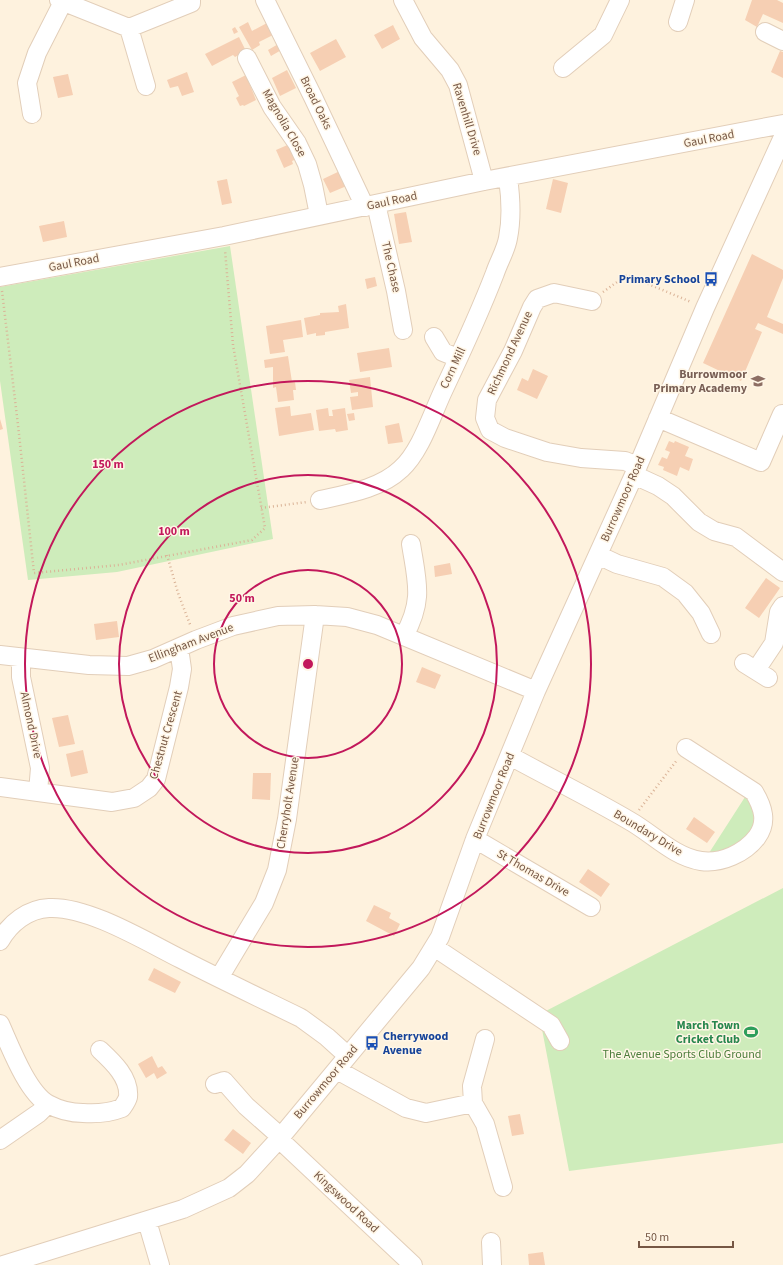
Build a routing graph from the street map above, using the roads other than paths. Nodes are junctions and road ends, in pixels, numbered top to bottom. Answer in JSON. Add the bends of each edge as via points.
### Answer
{"nodes":[{"id":1,"x":191,"y":0,"type":"edge"},
{"id":2,"x":264,"y":0,"type":"edge"},
{"id":3,"x":403,"y":0,"type":"edge"},
{"id":4,"x":620,"y":0,"type":"edge"},
{"id":5,"x":685,"y":0,"type":"edge"},
{"id":6,"x":61,"y":1,"type":"edge"},
{"id":7,"x":678,"y":22,"type":"dead end"},
{"id":8,"x":130,"y":28,"type":"junction"},
{"id":9,"x":765,"y":32,"type":"dead end"},
{"id":10,"x":783,"y":41,"type":"edge"},
{"id":11,"x":247,"y":58,"type":"dead end"},
{"id":12,"x":562,"y":68,"type":"dead end"},
{"id":13,"x":146,"y":86,"type":"dead end"},
{"id":14,"x":32,"y":114,"type":"dead end"},
{"id":15,"x":783,"y":124,"type":"edge"},
{"id":16,"x":783,"y":137,"type":"edge"},
{"id":17,"x":508,"y":178,"type":"junction"},
{"id":18,"x":484,"y":181,"type":"junction"},
{"id":19,"x":370,"y":206,"type":"junction"},
{"id":20,"x":319,"y":215,"type":"junction"},
{"id":21,"x":0,"y":277,"type":"edge"},
{"id":22,"x":592,"y":301,"type":"road end"},
{"id":23,"x":403,"y":330,"type":"dead end"},
{"id":24,"x":434,"y":337,"type":"dead end"},
{"id":25,"x":458,"y":358,"type":"junction"},
{"id":26,"x":782,"y":414,"type":"edge"},
{"id":27,"x":658,"y":418,"type":"junction"},
{"id":28,"x":636,"y":471,"type":"junction"},
{"id":29,"x":320,"y":500,"type":"road end"},
{"id":30,"x":411,"y":544,"type":"dead end"},
{"id":31,"x":598,"y":555,"type":"junction"},
{"id":32,"x":783,"y":572,"type":"edge"},
{"id":33,"x":783,"y":606,"type":"edge"},
{"id":34,"x":315,"y":615,"type":"junction"},
{"id":35,"x":711,"y":634,"type":"dead end"},
{"id":36,"x":404,"y":636,"type":"junction"},
{"id":37,"x":179,"y":648,"type":"junction"},
{"id":38,"x":0,"y":655,"type":"edge"},
{"id":39,"x":21,"y":659,"type":"junction"},
{"id":40,"x":756,"y":670,"type":"dead end"},
{"id":41,"x":536,"y":691,"type":"junction"},
{"id":42,"x":686,"y":748,"type":"road end"},
{"id":43,"x":510,"y":756,"type":"junction"},
{"id":44,"x":0,"y":787,"type":"edge"},
{"id":45,"x":38,"y":792,"type":"junction"},
{"id":46,"x":475,"y":839,"type":"junction"},
{"id":47,"x":591,"y":907,"type":"dead end"},
{"id":48,"x":0,"y":939,"type":"edge"},
{"id":49,"x":434,"y":947,"type":"junction"},
{"id":50,"x":219,"y":978,"type":"junction"},
{"id":51,"x":0,"y":1024,"type":"edge"},
{"id":52,"x":485,"y":1039,"type":"dead end"},
{"id":53,"x":560,"y":1041,"type":"dead end"},
{"id":54,"x":100,"y":1050,"type":"dead end"},
{"id":55,"x":348,"y":1056,"type":"junction"},
{"id":56,"x":337,"y":1070,"type":"junction"},
{"id":57,"x":215,"y":1084,"type":"dead end"},
{"id":58,"x":48,"y":1104,"type":"junction"},
{"id":59,"x":473,"y":1104,"type":"junction"},
{"id":60,"x":280,"y":1138,"type":"junction"},
{"id":61,"x":0,"y":1140,"type":"edge"},
{"id":62,"x":503,"y":1187,"type":"dead end"},
{"id":63,"x":147,"y":1221,"type":"junction"},
{"id":64,"x":491,"y":1242,"type":"dead end"},
{"id":65,"x":3,"y":1265,"type":"edge"},
{"id":66,"x":160,"y":1265,"type":"edge"},
{"id":67,"x":413,"y":1265,"type":"edge"},
{"id":68,"x":492,"y":1265,"type":"edge"}],
"edges":[{"from":1,"to":8,"type":"street","via":[[191,3]]},
{"from":2,"to":19,"type":"street","name":"Broad Oaks"},
{"from":3,"to":18,"type":"street","name":"Ravenhill Drive","via":[[423,38],[450,70],[458,85]]},
{"from":4,"to":12,"type":"street","via":[[603,35]]},
{"from":5,"to":7,"type":"street"},
{"from":6,"to":8,"type":"street"},
{"from":6,"to":14,"type":"street","via":[[37,53],[27,83]]},
{"from":8,"to":13,"type":"street"},
{"from":9,"to":10,"type":"street"},
{"from":11,"to":20,"type":"street","name":"Magnolia Close","via":[[272,107],[304,157]]},
{"from":15,"to":17,"type":"street","name":"Gaul Road"},
{"from":16,"to":27,"type":"street","name":"Burrowmoor Road"},
{"from":17,"to":18,"type":"street","name":"Gaul Road"},
{"from":17,"to":25,"type":"street","name":"Corn Mill","via":[[511,218],[508,240],[485,300]]},
{"from":18,"to":19,"type":"street","name":"Gaul Road"},
{"from":19,"to":20,"type":"street","name":"Gaul Road"},
{"from":19,"to":23,"type":"street","name":"The Chase","via":[[396,291]]},
{"from":20,"to":21,"type":"street","name":"Gaul Road","via":[[224,236]]},
{"from":22,"to":28,"type":"street","name":"Richmond Avenue","via":[[554,293],[537,299],[487,400],[485,418],[490,430],[505,438],[548,452],[581,458],[625,461]]},
{"from":24,"to":25,"type":"street","via":[[443,352]]},
{"from":25,"to":29,"type":"street","name":"Corn Mill","via":[[424,433],[402,469],[362,490]]},
{"from":26,"to":27,"type":"street","via":[[761,462]]},
{"from":27,"to":28,"type":"street","name":"Burrowmoor Road"},
{"from":28,"to":31,"type":"street","name":"Burrowmoor Road"},
{"from":28,"to":32,"type":"street","name":"Richmond Avenue","via":[[673,496],[699,522],[714,531],[736,537]]},
{"from":30,"to":36,"type":"street","via":[[418,593],[413,619]]},
{"from":31,"to":35,"type":"street","via":[[617,564],[662,577],[685,593],[701,613]]},
{"from":31,"to":41,"type":"street","name":"Burrowmoor Road"},
{"from":33,"to":40,"type":"street","via":[[779,612],[774,643]]},
{"from":34,"to":36,"type":"street","name":"Ellingham Avenue","via":[[347,617]]},
{"from":34,"to":37,"type":"street","name":"Ellingham Avenue","via":[[278,616],[233,626]]},
{"from":34,"to":50,"type":"street","name":"Cherryholt Avenue","via":[[287,819],[277,870],[264,903]]},
{"from":36,"to":41,"type":"street","name":"Ellingham Avenue"},
{"from":37,"to":39,"type":"street","name":"Ellingham Avenue","via":[[128,666]]},
{"from":37,"to":45,"type":"street","name":"Chestnut Crescent","via":[[182,670],[179,687],[156,779],[149,788],[134,798],[112,802]]},
{"from":38,"to":39,"type":"street","name":"Ellingham Avenue"},
{"from":39,"to":45,"type":"street","name":"Almond Drive","via":[[21,677],[40,768]]},
{"from":41,"to":43,"type":"street","name":"Burrowmoor Road"},
{"from":42,"to":43,"type":"street","name":"Boundary Drive","via":[[754,792],[764,813],[762,830],[753,842],[727,858],[700,861],[680,854],[631,821]]},
{"from":43,"to":46,"type":"street","name":"Burrowmoor Road"},
{"from":44,"to":45,"type":"street","name":"Chestnut Crescent"},
{"from":46,"to":47,"type":"street","name":"St Thomas Drive"},
{"from":46,"to":49,"type":"street","name":"Burrowmoor Road","via":[[454,902]]},
{"from":48,"to":50,"type":"street","via":[[11,926],[33,911],[48,908],[67,909],[107,922]]},
{"from":49,"to":53,"type":"street","via":[[551,1025]]},
{"from":49,"to":55,"type":"street","name":"Burrowmoor Road","via":[[421,968]]},
{"from":50,"to":55,"type":"street","via":[[301,1018]]},
{"from":51,"to":58,"type":"street","via":[[19,1068],[40,1098]]},
{"from":52,"to":59,"type":"street","via":[[472,1086]]},
{"from":54,"to":58,"type":"street","via":[[114,1062],[125,1080],[128,1098],[122,1108],[111,1112],[70,1113]]},
{"from":55,"to":56,"type":"street","name":"Burrowmoor Road"},
{"from":56,"to":59,"type":"street","via":[[406,1108],[420,1112]]},
{"from":56,"to":60,"type":"street","name":"Burrowmoor Road"},
{"from":57,"to":60,"type":"street","name":"Kingswood Road","via":[[224,1081]]},
{"from":58,"to":61,"type":"street"},
{"from":59,"to":62,"type":"street","via":[[485,1124]]},
{"from":60,"to":63,"type":"street","name":"Burrowmoor Road","via":[[247,1174],[229,1188]]},
{"from":60,"to":67,"type":"street","name":"Kingswood Road"},
{"from":63,"to":65,"type":"street","name":"Burrowmoor Road"},
{"from":63,"to":66,"type":"street"},
{"from":64,"to":68,"type":"street"}]}
